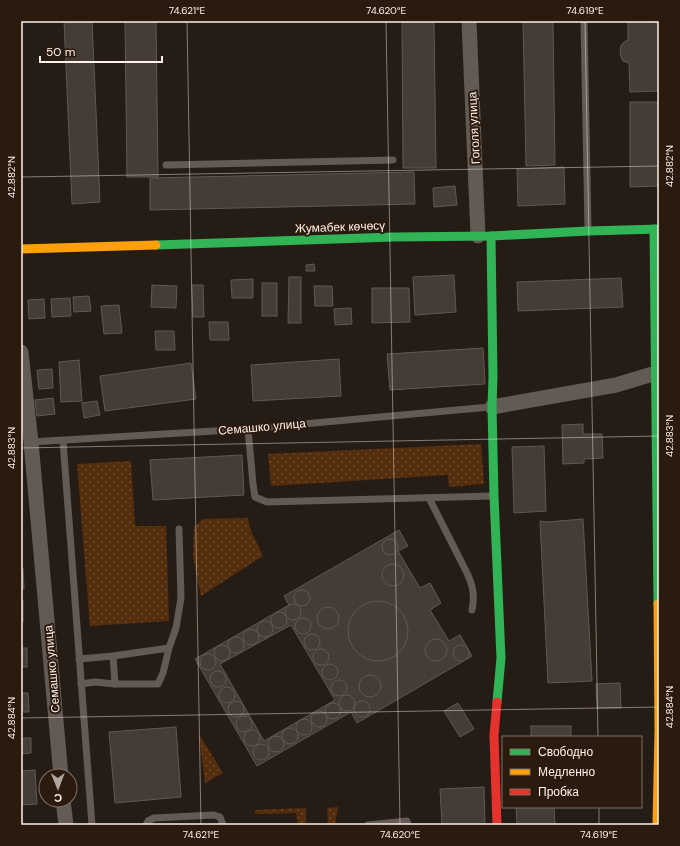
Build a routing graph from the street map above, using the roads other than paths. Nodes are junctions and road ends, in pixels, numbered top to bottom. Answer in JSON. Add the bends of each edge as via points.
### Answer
{"nodes":[{"id":1,"x":469,"y":21,"type":"edge"},
{"id":2,"x":584,"y":21,"type":"edge"},
{"id":3,"x":393,"y":160,"type":"dead end"},
{"id":4,"x":166,"y":165,"type":"dead end"},
{"id":5,"x":657,"y":229,"type":"edge"},
{"id":6,"x":588,"y":231,"type":"junction"},
{"id":7,"x":484,"y":236,"type":"junction"},
{"id":8,"x":21,"y":249,"type":"edge"},
{"id":9,"x":21,"y":352,"type":"edge"},
{"id":10,"x":656,"y":373,"type":"junction"},
{"id":11,"x":492,"y":407,"type":"junction"},
{"id":12,"x":248,"y":429,"type":"junction"},
{"id":13,"x":63,"y":441,"type":"junction"},
{"id":14,"x":31,"y":442,"type":"junction"},
{"id":15,"x":494,"y":496,"type":"junction"},
{"id":16,"x":429,"y":498,"type":"junction"},
{"id":17,"x":179,"y":530,"type":"dead end"},
{"id":18,"x":472,"y":610,"type":"dead end"},
{"id":19,"x":169,"y":648,"type":"junction"},
{"id":20,"x":113,"y":656,"type":"junction"},
{"id":21,"x":79,"y":659,"type":"junction"},
{"id":22,"x":81,"y":684,"type":"junction"},
{"id":23,"x":115,"y":684,"type":"junction"},
{"id":24,"x":659,"y":730,"type":"edge"},
{"id":25,"x":60,"y":768,"type":"edge"},
{"id":26,"x":64,"y":808,"type":"edge"},
{"id":27,"x":180,"y":817,"type":"junction"},
{"id":28,"x":66,"y":825,"type":"edge"},
{"id":29,"x":92,"y":825,"type":"edge"},
{"id":30,"x":146,"y":825,"type":"edge"},
{"id":31,"x":180,"y":825,"type":"edge"},
{"id":32,"x":223,"y":825,"type":"edge"},
{"id":33,"x":368,"y":825,"type":"edge"},
{"id":34,"x":408,"y":825,"type":"edge"},
{"id":35,"x":497,"y":825,"type":"edge"},
{"id":36,"x":657,"y":825,"type":"edge"}],
"edges":[{"from":1,"to":7,"type":"street","name":"Гоголя улица"},
{"from":2,"to":6,"type":"lane"},
{"from":3,"to":4,"type":"lane"},
{"from":5,"to":6,"type":"street","name":"Жумабек көчөсү"},
{"from":5,"to":10,"type":"street"},
{"from":6,"to":7,"type":"street","name":"Жумабек көчөсү"},
{"from":7,"to":8,"type":"street","name":"Жумабек көчөсү"},
{"from":7,"to":11,"type":"street","via":[[492,278]]},
{"from":9,"to":14,"type":"street","name":"Семашко улица"},
{"from":10,"to":11,"type":"street","via":[[616,385]]},
{"from":10,"to":24,"type":"street"},
{"from":11,"to":12,"type":"lane","name":"Семашко улица"},
{"from":11,"to":15,"type":"street"},
{"from":12,"to":13,"type":"lane","name":"Семашко улица"},
{"from":12,"to":16,"type":"lane","via":[[255,497],[267,502]]},
{"from":13,"to":14,"type":"lane","name":"Семашко улица"},
{"from":13,"to":21,"type":"lane"},
{"from":14,"to":25,"type":"street","name":"Семашко улица"},
{"from":15,"to":16,"type":"lane"},
{"from":15,"to":35,"type":"street","via":[[501,658],[494,735]]},
{"from":16,"to":18,"type":"lane","via":[[472,585]]},
{"from":17,"to":19,"type":"lane","via":[[181,598],[176,628]]},
{"from":19,"to":20,"type":"lane"},
{"from":19,"to":23,"type":"lane","via":[[158,684]]},
{"from":20,"to":21,"type":"lane"},
{"from":20,"to":23,"type":"lane"},
{"from":21,"to":22,"type":"lane"},
{"from":22,"to":23,"type":"lane"},
{"from":22,"to":29,"type":"lane"},
{"from":24,"to":36,"type":"street"},
{"from":26,"to":28,"type":"street"},
{"from":27,"to":30,"type":"lane","via":[[154,818]]},
{"from":27,"to":31,"type":"lane"},
{"from":27,"to":32,"type":"lane","via":[[214,815],[220,817]]},
{"from":33,"to":34,"type":"lane","via":[[407,821]]}]}
